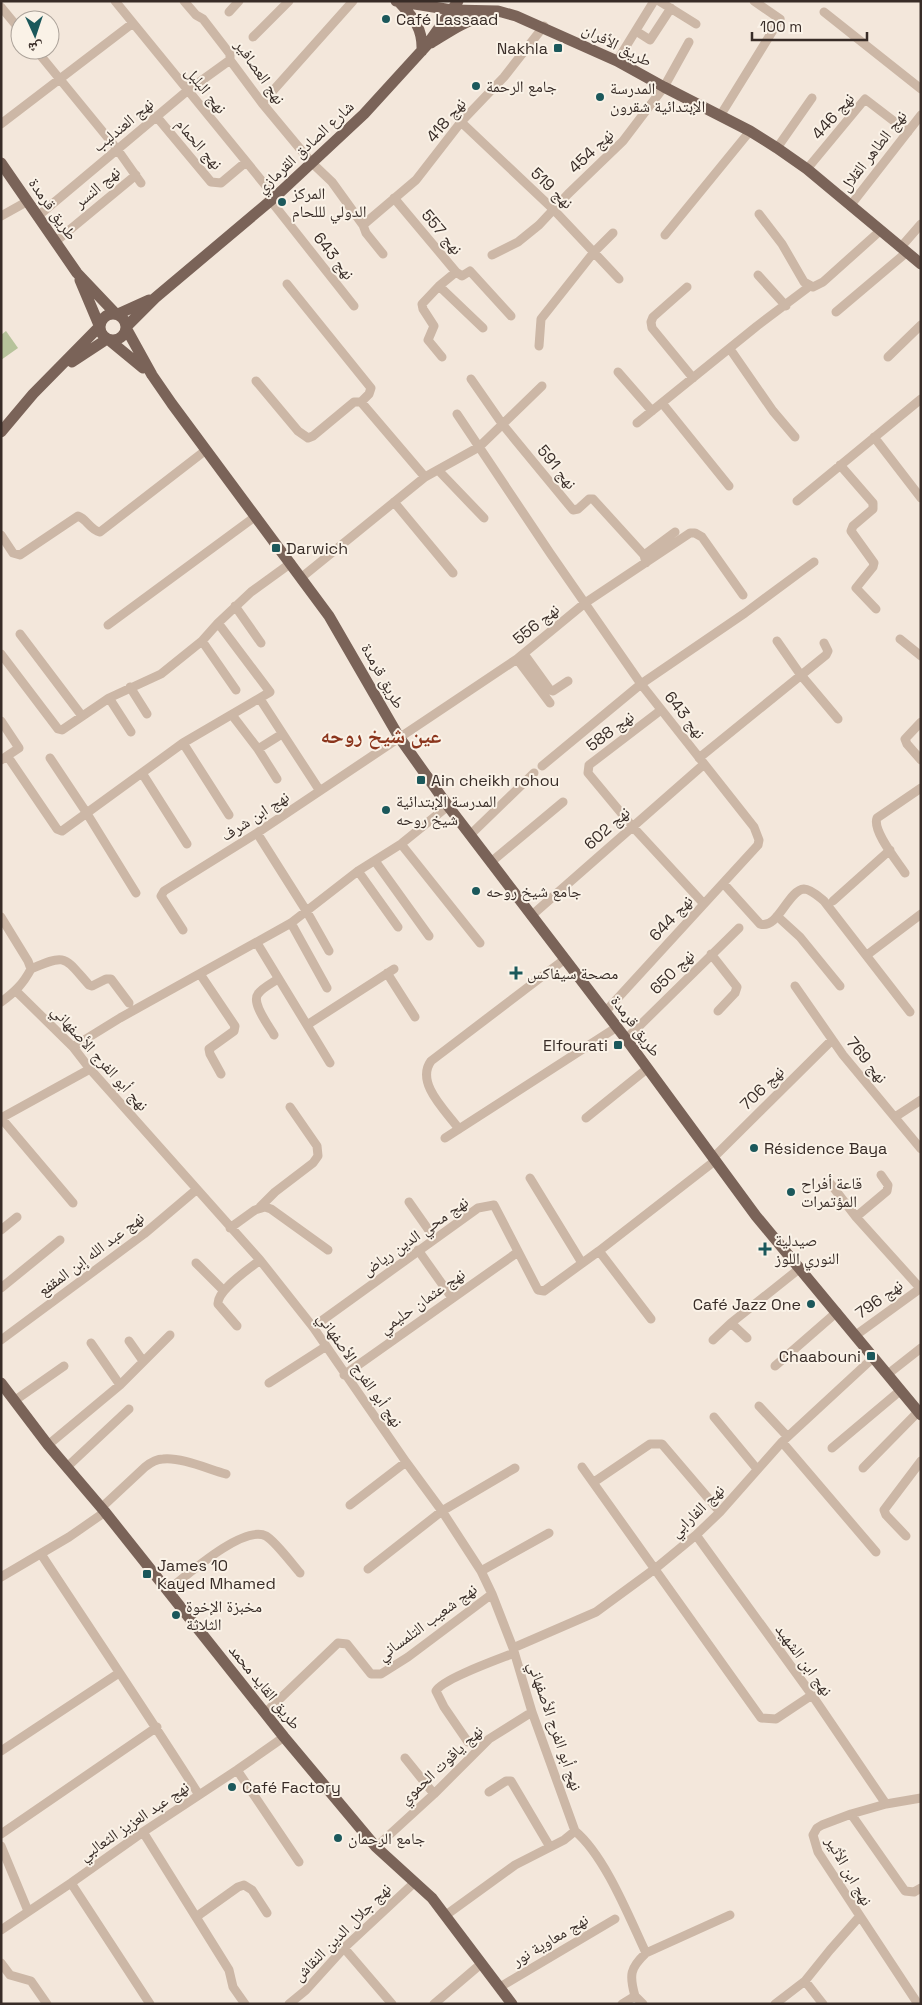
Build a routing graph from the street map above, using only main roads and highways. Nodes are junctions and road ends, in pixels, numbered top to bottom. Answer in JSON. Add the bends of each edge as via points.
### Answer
{"nodes":[{"id":1,"x":484,"y":1,"type":"edge"},
{"id":2,"x":397,"y":2,"type":"edge"},
{"id":3,"x":413,"y":3,"type":"edge"},
{"id":4,"x":455,"y":6,"type":"edge"},
{"id":5,"x":502,"y":12,"type":"junction"},
{"id":6,"x":425,"y":48,"type":"junction"},
{"id":7,"x":1,"y":164,"type":"edge"},
{"id":8,"x":921,"y":264,"type":"edge"},
{"id":9,"x":77,"y":273,"type":"junction"},
{"id":10,"x":155,"y":298,"type":"junction"},
{"id":11,"x":116,"y":314,"type":"junction"},
{"id":12,"x":99,"y":326,"type":"junction"},
{"id":13,"x":126,"y":327,"type":"junction"},
{"id":14,"x":108,"y":339,"type":"junction"},
{"id":15,"x":58,"y":370,"type":"junction"},
{"id":16,"x":152,"y":376,"type":"junction"},
{"id":17,"x":1,"y":432,"type":"edge"},
{"id":18,"x":1,"y":1383,"type":"edge"},
{"id":19,"x":919,"y":1413,"type":"edge"},
{"id":20,"x":512,"y":2004,"type":"edge"}],
"edges":[{"from":1,"to":5,"type":"main road"},
{"from":2,"to":3,"type":"main road","name":"طريق الأفران"},
{"from":2,"to":6,"type":"main road","via":[[410,14],[421,32]]},
{"from":3,"to":4,"type":"main road","name":"طريق الأفران"},
{"from":4,"to":5,"type":"main road","name":"طريق الأفران"},
{"from":4,"to":6,"type":"main road","name":"شارع الصادق القرمازي"},
{"from":5,"to":6,"type":"main road","via":[[474,18]]},
{"from":5,"to":8,"type":"main road","name":"طريق الأفران","via":[[544,26],[617,61],[750,131],[807,169]]},
{"from":6,"to":10,"type":"main road","name":"شارع الصادق القرمازي","via":[[364,114],[273,199]]},
{"from":7,"to":9,"type":"main road","name":"طريق قرمدة"},
{"from":9,"to":11,"type":"main road","name":"طريق قرمدة"},
{"from":9,"to":12,"type":"main road","name":"طريق قرمدة"},
{"from":10,"to":11,"type":"main road","name":"شارع الصادق القرمازي"},
{"from":10,"to":13,"type":"main road","name":"شارع الصادق القرمازي"},
{"from":11,"to":12,"type":"main road","via":[[103,317]]},
{"from":11,"to":13,"type":"main road","via":[[124,320]]},
{"from":12,"to":14,"type":"main road","via":[[102,336]]},
{"from":12,"to":15,"type":"main road"},
{"from":13,"to":14,"type":"main road","via":[[121,338]]},
{"from":13,"to":16,"type":"main road","name":"طريق قرمدة"},
{"from":14,"to":15,"type":"main road"},
{"from":14,"to":16,"type":"main road","name":"طريق قرمدة"},
{"from":15,"to":17,"type":"main road"},
{"from":16,"to":19,"type":"main road","name":"طريق قرمدة","via":[[329,616],[399,737],[448,806],[617,1026],[756,1216]]},
{"from":18,"to":20,"type":"main road","name":"طريق القايد محمد","via":[[48,1446],[284,1737],[376,1847],[446,1915]]}]}
